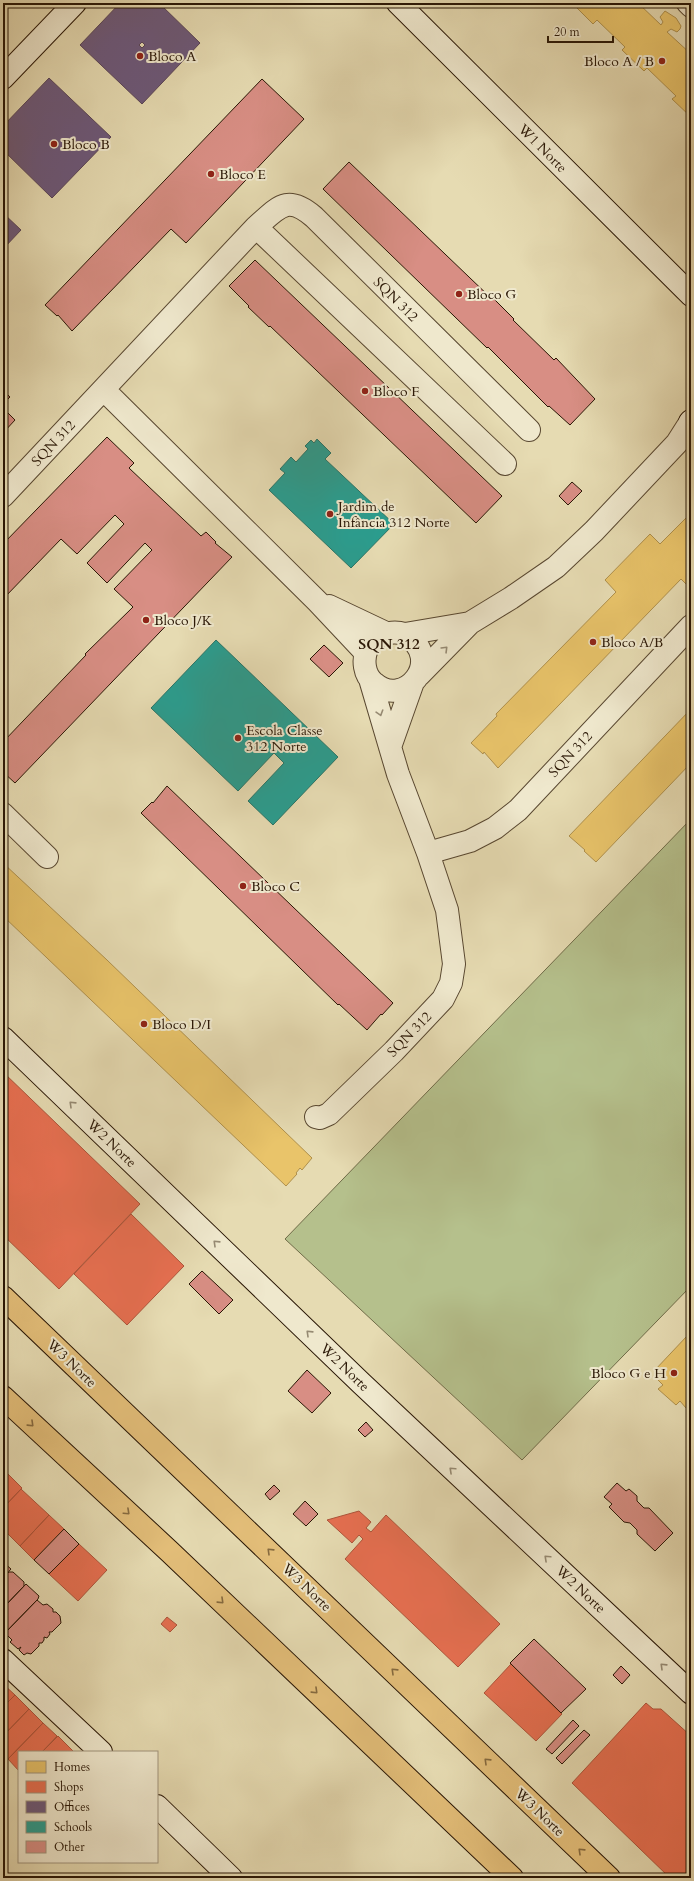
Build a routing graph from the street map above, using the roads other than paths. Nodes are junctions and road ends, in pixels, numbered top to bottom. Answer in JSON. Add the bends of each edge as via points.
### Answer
{"nodes":[{"id":1,"x":75,"y":3,"type":"edge"},
{"id":2,"x":398,"y":3,"type":"edge"},
{"id":3,"x":688,"y":3,"type":"edge"},
{"id":4,"x":691,"y":6,"type":"edge"},
{"id":5,"x":3,"y":78,"type":"edge"},
{"id":6,"x":256,"y":228,"type":"junction"},
{"id":7,"x":690,"y":294,"type":"edge"},
{"id":8,"x":104,"y":390,"type":"junction"},
{"id":9,"x":691,"y":421,"type":"edge"},
{"id":10,"x":529,"y":430,"type":"dead end"},
{"id":11,"x":684,"y":440,"type":"edge"},
{"id":12,"x":505,"y":464,"type":"dead end"},
{"id":13,"x":3,"y":496,"type":"edge"},
{"id":14,"x":318,"y":602,"type":"junction"},
{"id":15,"x":470,"y":623,"type":"junction"},
{"id":16,"x":691,"y":626,"type":"edge"},
{"id":17,"x":395,"y":633,"type":"junction"},
{"id":18,"x":365,"y":652,"type":"junction"},
{"id":19,"x":416,"y":678,"type":"junction"},
{"id":20,"x":370,"y":679,"type":"junction"},
{"id":21,"x":390,"y":747,"type":"junction"},
{"id":22,"x":3,"y":814,"type":"edge"},
{"id":23,"x":428,"y":853,"type":"junction"},
{"id":24,"x":47,"y":857,"type":"dead end"},
{"id":25,"x":3,"y":1038,"type":"edge"},
{"id":26,"x":316,"y":1117,"type":"dead end"},
{"id":27,"x":3,"y":1297,"type":"edge"},
{"id":28,"x":3,"y":1397,"type":"edge"},
{"id":29,"x":3,"y":1660,"type":"edge"},
{"id":30,"x":691,"y":1693,"type":"edge"},
{"id":31,"x":100,"y":1751,"type":"edge"},
{"id":32,"x":158,"y":1807,"type":"edge"},
{"id":33,"x":231,"y":1878,"type":"edge"},
{"id":34,"x":512,"y":1878,"type":"edge"},
{"id":35,"x":609,"y":1878,"type":"edge"}],
"edges":[{"from":1,"to":5,"type":"street"},
{"from":2,"to":7,"type":"street","name":"W1 Norte"},
{"from":3,"to":4,"type":"street"},
{"from":6,"to":8,"type":"street","name":"SQN 312"},
{"from":6,"to":10,"type":"street","name":"SQN 312","via":[[282,206],[291,203],[304,209]]},
{"from":6,"to":12,"type":"street"},
{"from":8,"to":13,"type":"street","name":"SQN 312"},
{"from":8,"to":14,"type":"street"},
{"from":9,"to":11,"type":"street"},
{"from":11,"to":15,"type":"street","via":[[556,566]]},
{"from":14,"to":17,"type":"street"},
{"from":14,"to":18,"type":"street"},
{"from":15,"to":17,"type":"street"},
{"from":19,"to":15,"type":"street","one_way":true},
{"from":16,"to":23,"type":"street","name":"SQN 312","via":[[518,810],[496,828],[470,841]]},
{"from":17,"to":18,"type":"street","via":[[377,636]]},
{"from":17,"to":19,"type":"street","via":[[413,639],[419,646],[422,665]]},
{"from":18,"to":20,"type":"street","via":[[364,661]]},
{"from":19,"to":20,"type":"street","via":[[401,689],[386,690]]},
{"from":19,"to":21,"type":"street"},
{"from":20,"to":21,"type":"street","name":"SQN 312","one_way":true},
{"from":21,"to":23,"type":"street","name":"SQN 312"},
{"from":22,"to":24,"type":"street"},
{"from":23,"to":26,"type":"street","name":"SQN 312","via":[[451,926],[454,964],[451,983],[442,999],[394,1051],[329,1114]]},
{"from":30,"to":25,"type":"street","name":"W2 Norte","one_way":true,"via":[[361,1383]]},
{"from":35,"to":27,"type":"main road","name":"W3 Norte","one_way":true},
{"from":28,"to":34,"type":"main road","one_way":true,"via":[[170,1552]]},
{"from":29,"to":31,"type":"street"},
{"from":32,"to":33,"type":"street"}]}
